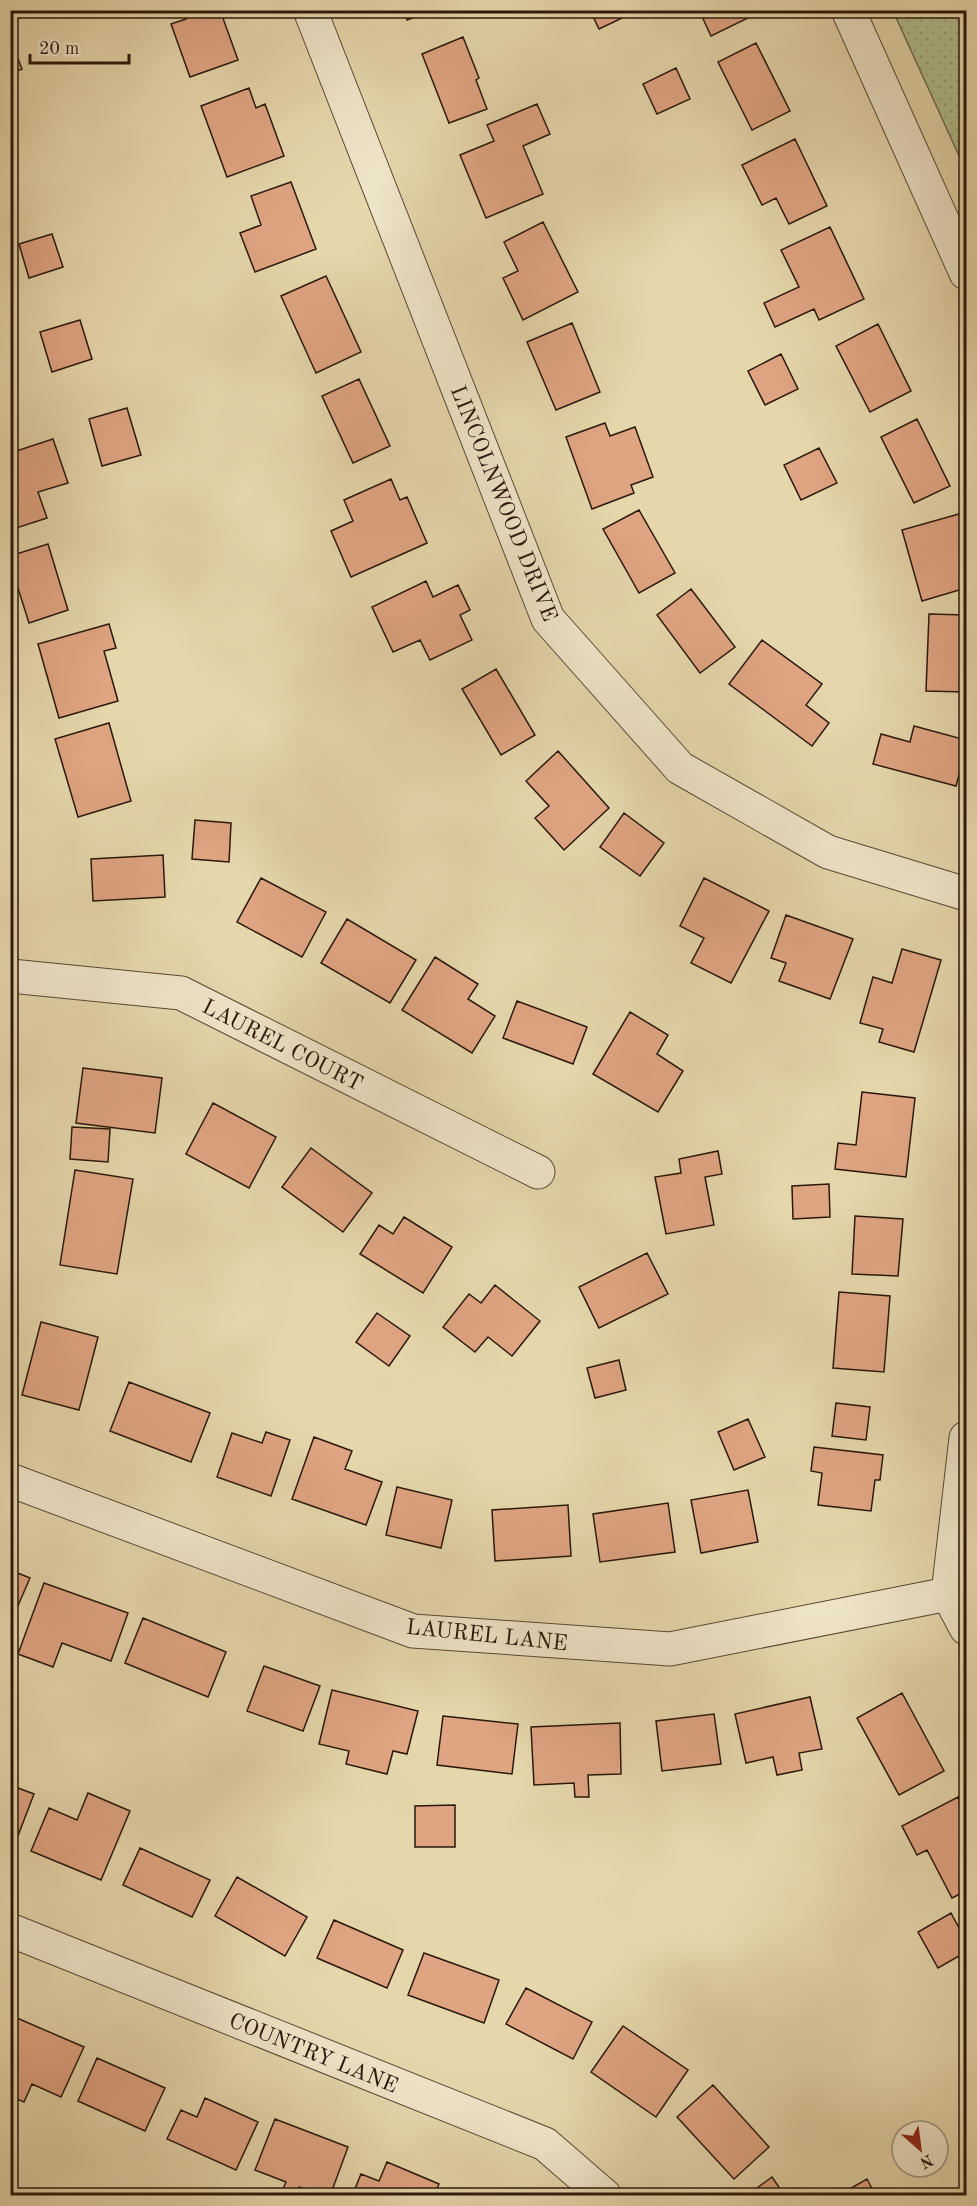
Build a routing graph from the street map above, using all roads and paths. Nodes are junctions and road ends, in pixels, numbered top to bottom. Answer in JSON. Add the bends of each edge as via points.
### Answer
{"nodes":[{"id":1,"x":310,"y":10,"type":"edge"},
{"id":2,"x":848,"y":10,"type":"edge"},
{"id":3,"x":966,"y":273,"type":"edge"},
{"id":4,"x":966,"y":894,"type":"edge"},
{"id":5,"x":11,"y":977,"type":"edge"},
{"id":6,"x":538,"y":1172,"type":"dead end"},
{"id":7,"x":966,"y":1438,"type":"edge"},
{"id":8,"x":10,"y":1480,"type":"edge"},
{"id":9,"x":948,"y":1594,"type":"junction"},
{"id":10,"x":966,"y":1628,"type":"edge"},
{"id":11,"x":10,"y":1930,"type":"edge"},
{"id":12,"x":605,"y":2196,"type":"edge"}],
"edges":[{"from":1,"to":4,"type":"street","name":"LINCOLNWOOD DRIVE","via":[[548,619],[680,768],[828,852]]},
{"from":2,"to":3,"type":"street"},
{"from":5,"to":6,"type":"street","name":"LAUREL COURT","via":[[181,993]]},
{"from":7,"to":9,"type":"street"},
{"from":8,"to":9,"type":"street","name":"LAUREL LANE","via":[[413,1631],[670,1649]]},
{"from":9,"to":10,"type":"street"},
{"from":11,"to":12,"type":"street","name":"COUNTRY LANE","via":[[545,2144]]}]}
